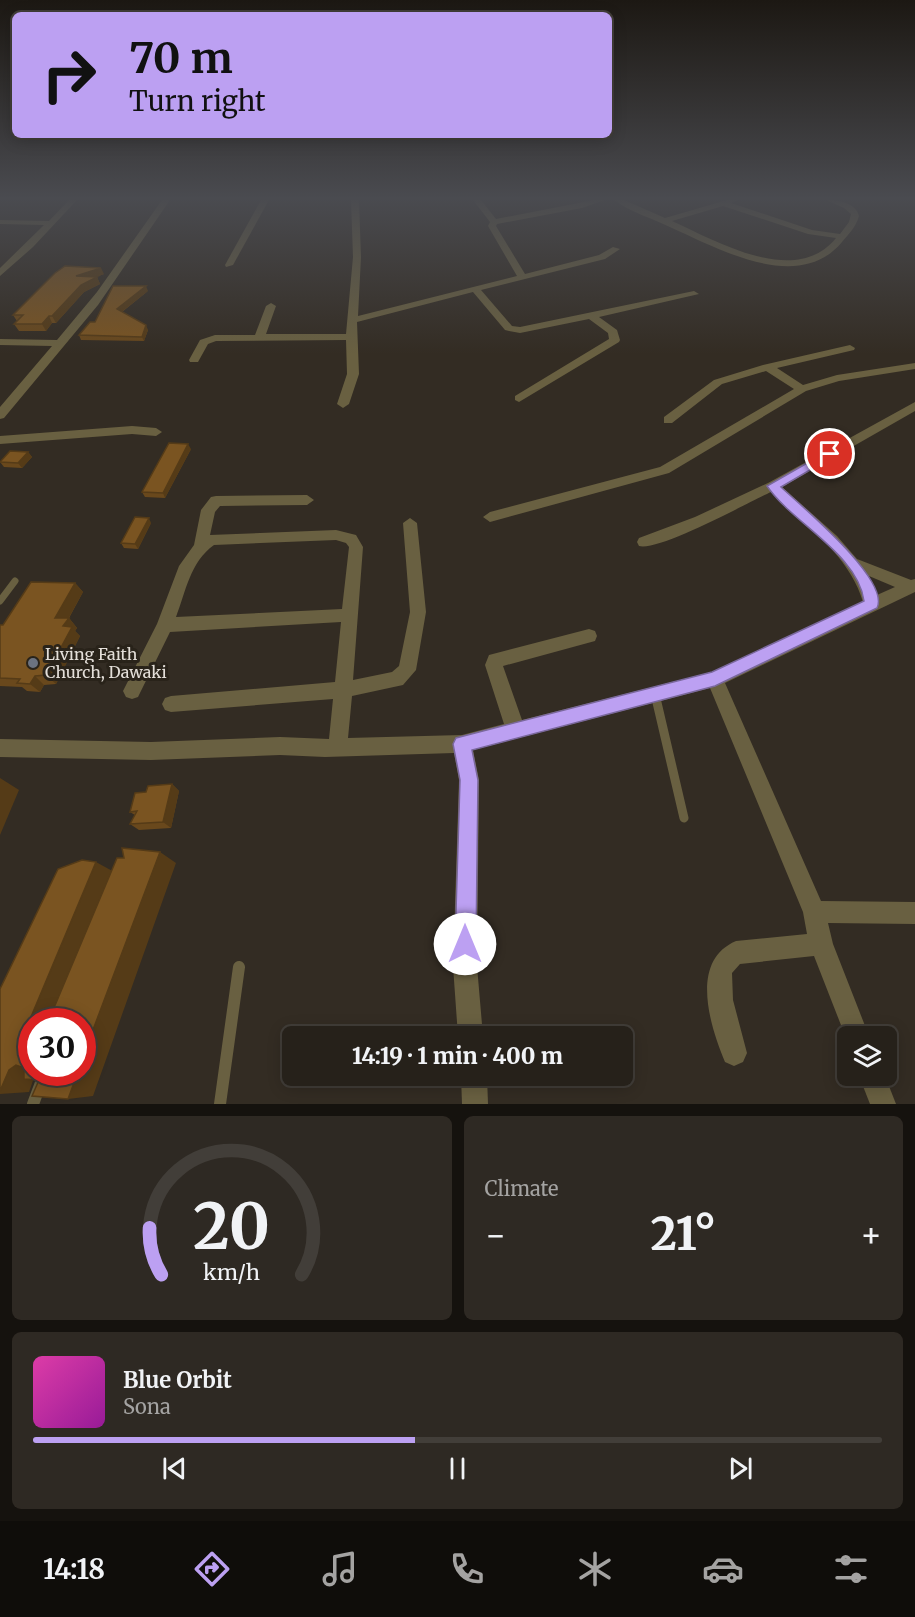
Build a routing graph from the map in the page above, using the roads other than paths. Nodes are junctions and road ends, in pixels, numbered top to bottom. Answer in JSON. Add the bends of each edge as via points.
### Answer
{"nodes":[{"id":1,"x":23,"y":252,"type":"edge"},
{"id":2,"x":129,"y":252,"type":"edge"},
{"id":3,"x":236,"y":252,"type":"edge"},
{"id":4,"x":357,"y":252,"type":"edge"},
{"id":5,"x":507,"y":252,"type":"edge"},
{"id":6,"x":612,"y":252,"type":"edge"},
{"id":7,"x":732,"y":252,"type":"edge"},
{"id":8,"x":830,"y":252,"type":"edge"},
{"id":9,"x":229,"y":265,"type":"dead end"},
{"id":10,"x":0,"y":273,"type":"edge"},
{"id":11,"x":522,"y":276,"type":"junction"},
{"id":12,"x":476,"y":290,"type":"junction"},
{"id":13,"x":694,"y":294,"type":"dead end"},
{"id":14,"x":271,"y":306,"type":"dead end"},
{"id":15,"x":592,"y":316,"type":"junction"},
{"id":16,"x":353,"y":320,"type":"junction"},
{"id":17,"x":351,"y":337,"type":"junction"},
{"id":18,"x":259,"y":338,"type":"junction"},
{"id":19,"x":0,"y":342,"type":"edge"},
{"id":20,"x":60,"y":343,"type":"junction"},
{"id":21,"x":850,"y":348,"type":"dead end"},
{"id":22,"x":194,"y":360,"type":"dead end"},
{"id":23,"x":915,"y":366,"type":"edge"},
{"id":24,"x":767,"y":367,"type":"junction"},
{"id":25,"x":802,"y":389,"type":"junction"},
{"id":26,"x":519,"y":398,"type":"dead end"},
{"id":27,"x":343,"y":404,"type":"dead end"},
{"id":28,"x":915,"y":405,"type":"edge"},
{"id":29,"x":0,"y":415,"type":"edge"},
{"id":30,"x":668,"y":420,"type":"dead end"},
{"id":31,"x":156,"y":432,"type":"dead end"},
{"id":32,"x":0,"y":440,"type":"edge"},
{"id":33,"x":773,"y":486,"type":"junction"},
{"id":34,"x":307,"y":500,"type":"dead end"},
{"id":35,"x":490,"y":517,"type":"dead end"},
{"id":36,"x":410,"y":523,"type":"dead end"},
{"id":37,"x":644,"y":542,"type":"dead end"},
{"id":38,"x":201,"y":545,"type":"junction"},
{"id":39,"x":854,"y":564,"type":"junction"},
{"id":40,"x":15,"y":581,"type":"dead end"},
{"id":41,"x":913,"y":586,"type":"edge"},
{"id":42,"x":0,"y":602,"type":"edge"},
{"id":43,"x":872,"y":604,"type":"junction"},
{"id":44,"x":350,"y":615,"type":"junction"},
{"id":45,"x":165,"y":625,"type":"junction"},
{"id":46,"x":589,"y":636,"type":"dead end"},
{"id":47,"x":715,"y":679,"type":"junction"},
{"id":48,"x":343,"y":690,"type":"junction"},
{"id":49,"x":132,"y":691,"type":"dead end"},
{"id":50,"x":655,"y":694,"type":"junction"},
{"id":51,"x":171,"y":704,"type":"dead end"},
{"id":52,"x":516,"y":731,"type":"junction"},
{"id":53,"x":462,"y":744,"type":"junction"},
{"id":54,"x":338,"y":747,"type":"junction"},
{"id":55,"x":0,"y":748,"type":"edge"},
{"id":56,"x":684,"y":818,"type":"dead end"},
{"id":57,"x":814,"y":912,"type":"junction"},
{"id":58,"x":915,"y":913,"type":"edge"},
{"id":59,"x":821,"y":944,"type":"junction"},
{"id":60,"x":239,"y":967,"type":"dead end"},
{"id":61,"x":470,"y":1026,"type":"edge"},
{"id":62,"x":853,"y":1026,"type":"edge"},
{"id":63,"x":734,"y":1053,"type":"dead end"},
{"id":64,"x":40,"y":1086,"type":"edge"},
{"id":65,"x":474,"y":1086,"type":"edge"},
{"id":66,"x":876,"y":1086,"type":"edge"},
{"id":67,"x":33,"y":1104,"type":"edge"},
{"id":68,"x":220,"y":1104,"type":"edge"},
{"id":69,"x":475,"y":1104,"type":"edge"},
{"id":70,"x":884,"y":1104,"type":"edge"}],
"edges":[{"from":1,"to":10,"type":"street"},
{"from":2,"to":20,"type":"street","via":[[79,325]]},
{"from":3,"to":9,"type":"street"},
{"from":4,"to":16,"type":"street"},
{"from":5,"to":11,"type":"street"},
{"from":6,"to":11,"type":"street"},
{"from":7,"to":8,"type":"street","via":[[762,262],[787,262],[815,259]]},
{"from":11,"to":12,"type":"street"},
{"from":12,"to":15,"type":"street","via":[[514,330]]},
{"from":12,"to":16,"type":"street"},
{"from":13,"to":15,"type":"street"},
{"from":14,"to":18,"type":"street"},
{"from":15,"to":26,"type":"street","via":[[613,332],[615,340]]},
{"from":16,"to":17,"type":"street"},
{"from":17,"to":18,"type":"street"},
{"from":17,"to":27,"type":"street","via":[[353,374]]},
{"from":18,"to":22,"type":"street","via":[[210,339],[201,345]]},
{"from":19,"to":20,"type":"street"},
{"from":20,"to":29,"type":"street"},
{"from":21,"to":24,"type":"street"},
{"from":23,"to":25,"type":"street","via":[[837,378]]},
{"from":24,"to":25,"type":"street"},
{"from":24,"to":30,"type":"street","via":[[718,382]]},
{"from":25,"to":35,"type":"street","via":[[664,470]]},
{"from":28,"to":33,"type":"street"},
{"from":31,"to":32,"type":"street","via":[[132,430]]},
{"from":33,"to":37,"type":"street","via":[[700,522]]},
{"from":33,"to":39,"type":"street"},
{"from":34,"to":38,"type":"street","via":[[216,501],[208,510]]},
{"from":36,"to":48,"type":"street","via":[[418,612],[407,670],[397,679]]},
{"from":38,"to":44,"type":"street","via":[[211,540],[336,535],[351,539],[356,547]]},
{"from":38,"to":45,"type":"street","via":[[190,558]]},
{"from":39,"to":41,"type":"street"},
{"from":39,"to":43,"type":"street"},
{"from":40,"to":42,"type":"lane"},
{"from":41,"to":43,"type":"street"},
{"from":43,"to":47,"type":"street"},
{"from":44,"to":45,"type":"street"},
{"from":44,"to":48,"type":"street"},
{"from":45,"to":49,"type":"street"},
{"from":46,"to":52,"type":"street","via":[[495,660]]},
{"from":47,"to":50,"type":"street"},
{"from":47,"to":57,"type":"street"},
{"from":48,"to":51,"type":"street"},
{"from":48,"to":54,"type":"street"},
{"from":50,"to":52,"type":"street"},
{"from":50,"to":56,"type":"lane"},
{"from":52,"to":53,"type":"street"},
{"from":53,"to":54,"type":"street"},
{"from":53,"to":61,"type":"street","via":[[469,780],[465,966]]},
{"from":54,"to":55,"type":"street","via":[[151,751]]},
{"from":57,"to":58,"type":"street"},
{"from":57,"to":59,"type":"street"},
{"from":59,"to":62,"type":"street"},
{"from":59,"to":63,"type":"street","via":[[736,953],[726,960],[720,969],[719,986]]},
{"from":60,"to":68,"type":"lane"},
{"from":64,"to":67,"type":"lane"},
{"from":65,"to":69,"type":"street"},
{"from":66,"to":70,"type":"street"}]}
